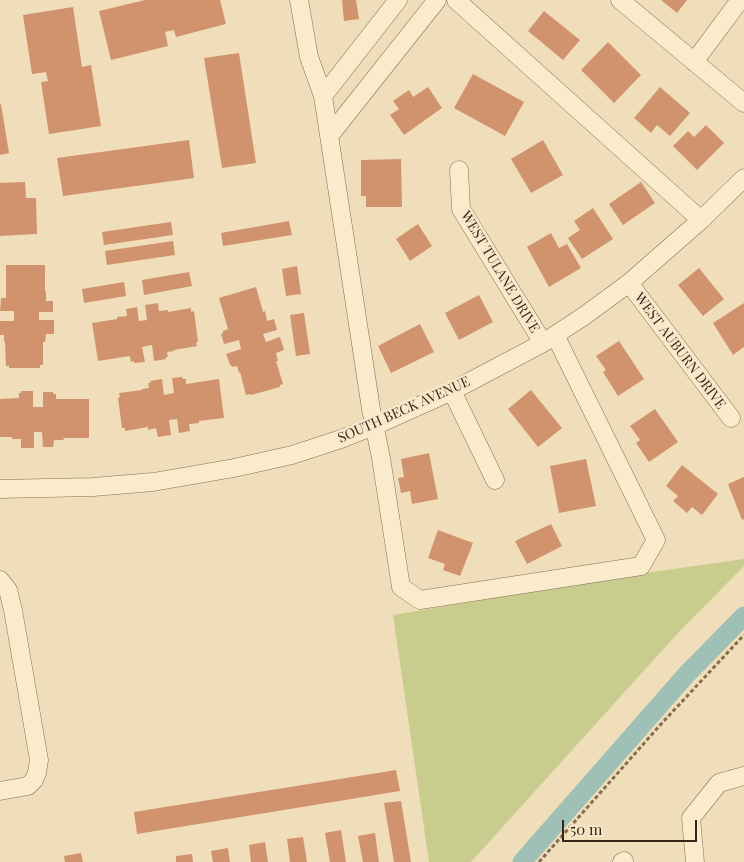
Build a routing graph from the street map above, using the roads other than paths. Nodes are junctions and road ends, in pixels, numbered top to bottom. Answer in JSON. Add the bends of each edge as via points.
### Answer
{"nodes":[{"id":1,"x":299,"y":0,"type":"edge"},
{"id":2,"x":398,"y":0,"type":"edge"},
{"id":3,"x":438,"y":0,"type":"edge"},
{"id":4,"x":456,"y":0,"type":"edge"},
{"id":5,"x":620,"y":0,"type":"edge"},
{"id":6,"x":740,"y":0,"type":"edge"},
{"id":7,"x":694,"y":62,"type":"junction"},
{"id":8,"x":323,"y":96,"type":"junction"},
{"id":9,"x":744,"y":103,"type":"edge"},
{"id":10,"x":330,"y":135,"type":"junction"},
{"id":11,"x":459,"y":170,"type":"dead end"},
{"id":12,"x":744,"y":178,"type":"edge"},
{"id":13,"x":701,"y":220,"type":"junction"},
{"id":14,"x":628,"y":283,"type":"junction"},
{"id":15,"x":549,"y":339,"type":"junction"},
{"id":16,"x":452,"y":391,"type":"junction"},
{"id":17,"x":731,"y":418,"type":"dead end"},
{"id":18,"x":374,"y":426,"type":"junction"},
{"id":19,"x":495,"y":480,"type":"dead end"},
{"id":20,"x":0,"y":489,"type":"edge"},
{"id":21,"x":0,"y":580,"type":"edge"},
{"id":22,"x":744,"y":776,"type":"edge"},
{"id":23,"x":0,"y":792,"type":"edge"},
{"id":24,"x":696,"y":862,"type":"edge"}],
"edges":[{"from":1,"to":8,"type":"street","via":[[309,57]]},
{"from":2,"to":8,"type":"street"},
{"from":3,"to":10,"type":"street"},
{"from":4,"to":13,"type":"street"},
{"from":5,"to":7,"type":"street"},
{"from":6,"to":7,"type":"street"},
{"from":7,"to":9,"type":"street"},
{"from":8,"to":10,"type":"street"},
{"from":10,"to":18,"type":"street"},
{"from":11,"to":15,"type":"street","name":"WEST TULANE DRIVE","via":[[461,208]]},
{"from":12,"to":13,"type":"street","name":"SOUTH BECK AVENUE"},
{"from":13,"to":14,"type":"street","name":"SOUTH BECK AVENUE"},
{"from":14,"to":15,"type":"street","name":"SOUTH BECK AVENUE"},
{"from":14,"to":17,"type":"street","name":"WEST AUBURN DRIVE"},
{"from":15,"to":16,"type":"street","name":"SOUTH BECK AVENUE"},
{"from":15,"to":18,"type":"street","name":"WEST TULANE DRIVE","via":[[656,540],[641,566],[420,600],[401,587]]},
{"from":16,"to":18,"type":"street","name":"SOUTH BECK AVENUE"},
{"from":16,"to":19,"type":"street"},
{"from":18,"to":20,"type":"street","name":"SOUTH BECK AVENUE","via":[[292,455],[188,476],[93,487]]},
{"from":21,"to":23,"type":"street","via":[[8,590],[13,610],[39,760],[38,774],[28,786]]},
{"from":22,"to":24,"type":"street","via":[[719,783],[691,818]]}]}
